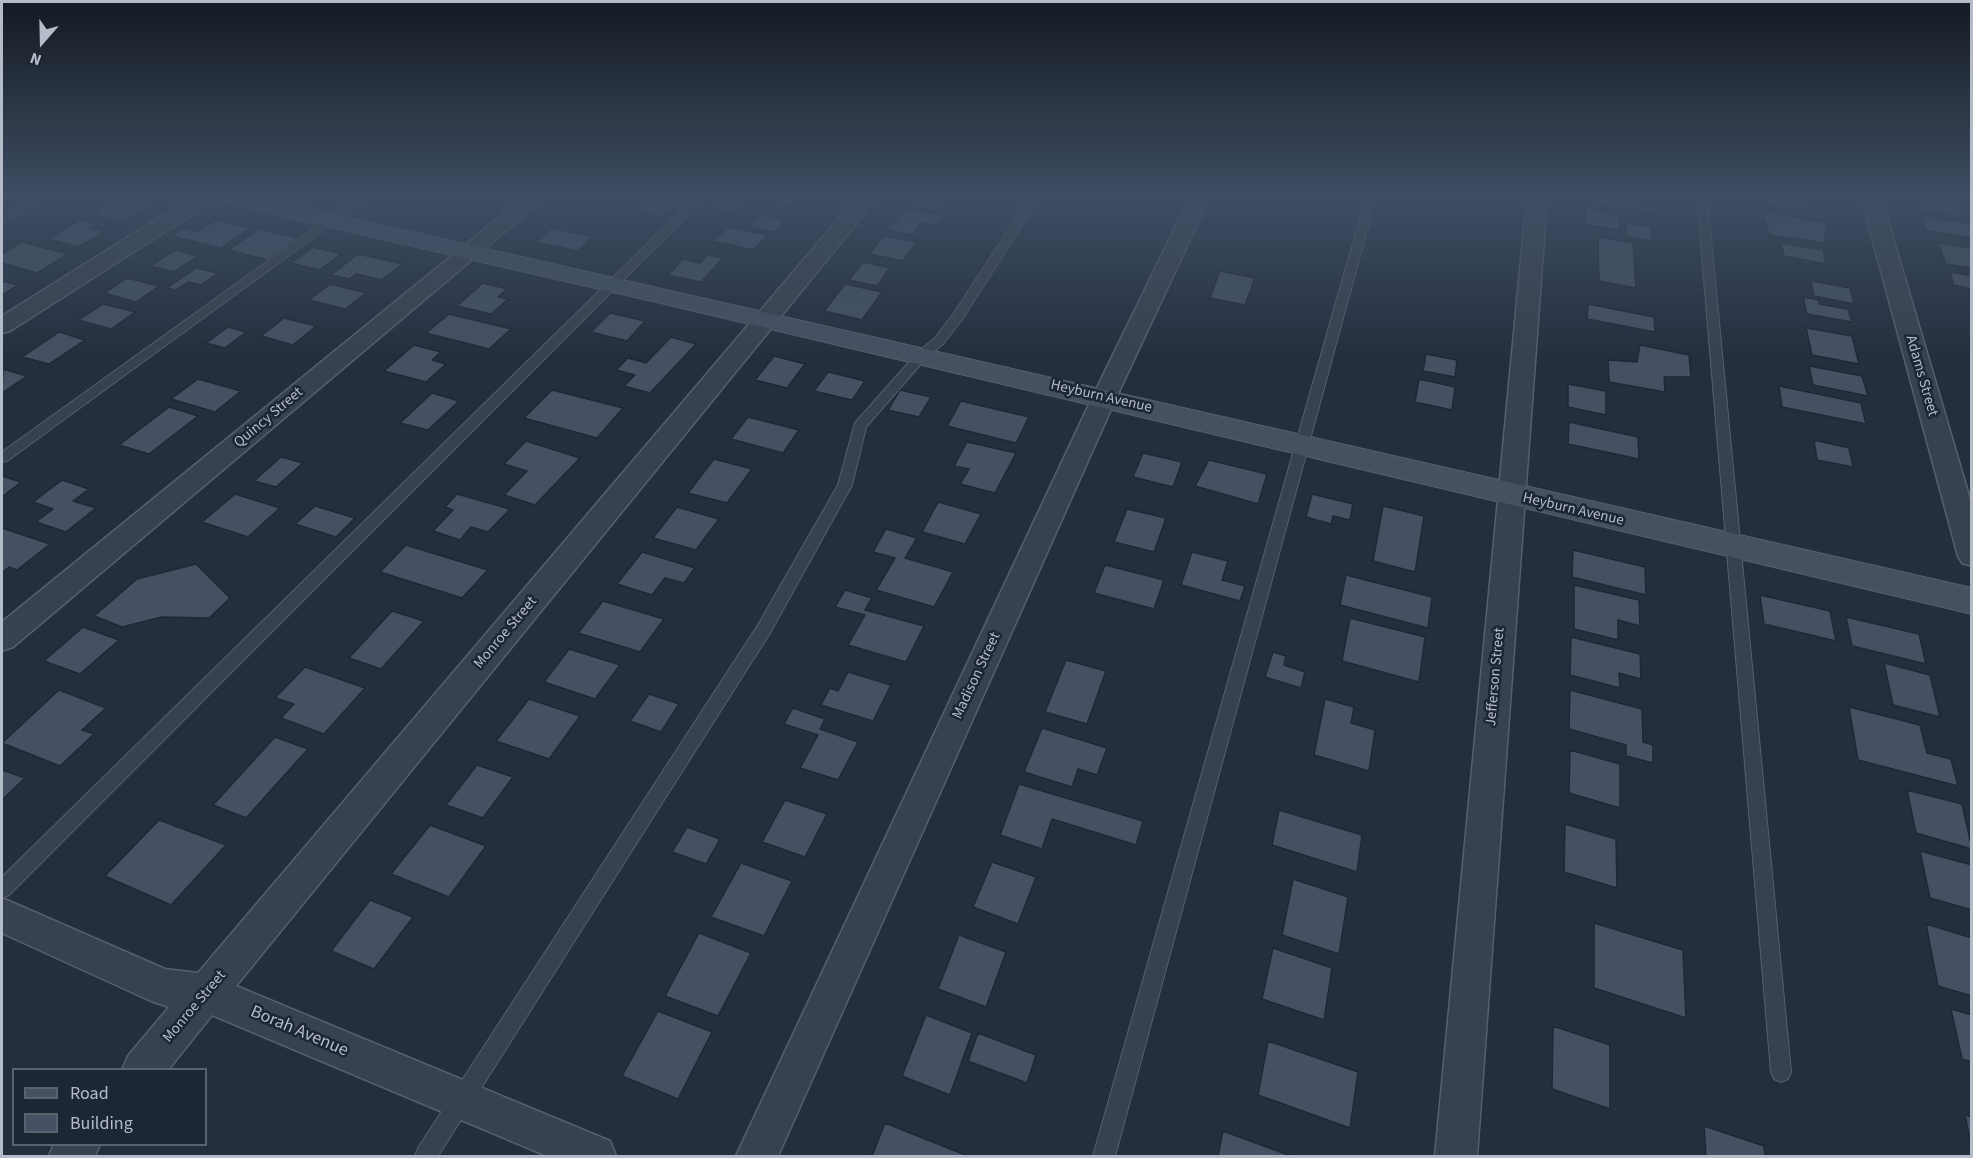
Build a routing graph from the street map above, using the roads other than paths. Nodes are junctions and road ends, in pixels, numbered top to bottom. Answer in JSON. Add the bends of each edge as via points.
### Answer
{"nodes":[{"id":1,"x":121,"y":251,"type":"edge"},
{"id":2,"x":289,"y":251,"type":"edge"},
{"id":3,"x":465,"y":251,"type":"edge"},
{"id":4,"x":646,"y":251,"type":"edge"},
{"id":5,"x":824,"y":251,"type":"edge"},
{"id":6,"x":1000,"y":251,"type":"edge"},
{"id":7,"x":1174,"y":251,"type":"edge"},
{"id":8,"x":1356,"y":251,"type":"edge"},
{"id":9,"x":1532,"y":251,"type":"edge"},
{"id":10,"x":1707,"y":251,"type":"edge"},
{"id":11,"x":1886,"y":251,"type":"edge"},
{"id":12,"x":469,"y":252,"type":"junction"},
{"id":13,"x":613,"y":284,"type":"junction"},
{"id":14,"x":768,"y":319,"type":"junction"},
{"id":15,"x":2,"y":326,"type":"edge"},
{"id":16,"x":922,"y":355,"type":"junction"},
{"id":17,"x":1104,"y":398,"type":"junction"},
{"id":18,"x":1302,"y":446,"type":"junction"},
{"id":19,"x":2,"y":458,"type":"edge"},
{"id":20,"x":1511,"y":496,"type":"junction"},
{"id":21,"x":1734,"y":547,"type":"junction"},
{"id":22,"x":1971,"y":556,"type":"edge"},
{"id":23,"x":1971,"y":601,"type":"edge"},
{"id":24,"x":2,"y":639,"type":"edge"},
{"id":25,"x":2,"y":889,"type":"edge"},
{"id":26,"x":2,"y":915,"type":"edge"},
{"id":27,"x":206,"y":993,"type":"junction"},
{"id":28,"x":144,"y":1068,"type":"edge"},
{"id":29,"x":1780,"y":1072,"type":"dead end"},
{"id":30,"x":463,"y":1100,"type":"junction"},
{"id":31,"x":426,"y":1156,"type":"edge"},
{"id":32,"x":594,"y":1156,"type":"edge"},
{"id":33,"x":758,"y":1156,"type":"edge"},
{"id":34,"x":1104,"y":1156,"type":"edge"},
{"id":35,"x":1456,"y":1156,"type":"edge"}],
"edges":[{"from":1,"to":15,"type":"street"},
{"from":2,"to":19,"type":"lane"},
{"from":3,"to":12,"type":"street","name":"Heyburn Avenue"},
{"from":4,"to":13,"type":"lane"},
{"from":5,"to":14,"type":"street","name":"Monroe Street"},
{"from":6,"to":16,"type":"lane","via":[[959,315]]},
{"from":7,"to":17,"type":"street","name":"Madison Street"},
{"from":8,"to":18,"type":"lane"},
{"from":9,"to":20,"type":"street","name":"Jefferson Street"},
{"from":10,"to":21,"type":"lane"},
{"from":11,"to":22,"type":"street","name":"Adams Street"},
{"from":12,"to":13,"type":"street","name":"Heyburn Avenue"},
{"from":12,"to":24,"type":"street","name":"Quincy Street"},
{"from":13,"to":14,"type":"street","name":"Heyburn Avenue"},
{"from":13,"to":25,"type":"lane"},
{"from":14,"to":16,"type":"street","name":"Heyburn Avenue"},
{"from":14,"to":27,"type":"street","name":"Monroe Street"},
{"from":16,"to":17,"type":"street","name":"Heyburn Avenue"},
{"from":16,"to":30,"type":"lane","via":[[860,426],[845,485],[764,629]]},
{"from":17,"to":18,"type":"street","name":"Heyburn Avenue"},
{"from":17,"to":33,"type":"street","name":"Madison Street"},
{"from":18,"to":20,"type":"street","name":"Heyburn Avenue"},
{"from":18,"to":34,"type":"lane"},
{"from":20,"to":21,"type":"street","name":"Heyburn Avenue"},
{"from":20,"to":35,"type":"street","name":"Jefferson Street"},
{"from":21,"to":23,"type":"street","name":"Heyburn Avenue"},
{"from":21,"to":29,"type":"lane"},
{"from":26,"to":27,"type":"street","name":"Borah Avenue","via":[[164,988]]},
{"from":27,"to":28,"type":"street","name":"Monroe Street"},
{"from":27,"to":30,"type":"street","name":"Borah Avenue"},
{"from":30,"to":31,"type":"lane"},
{"from":30,"to":32,"type":"street","name":"Borah Avenue"}]}
